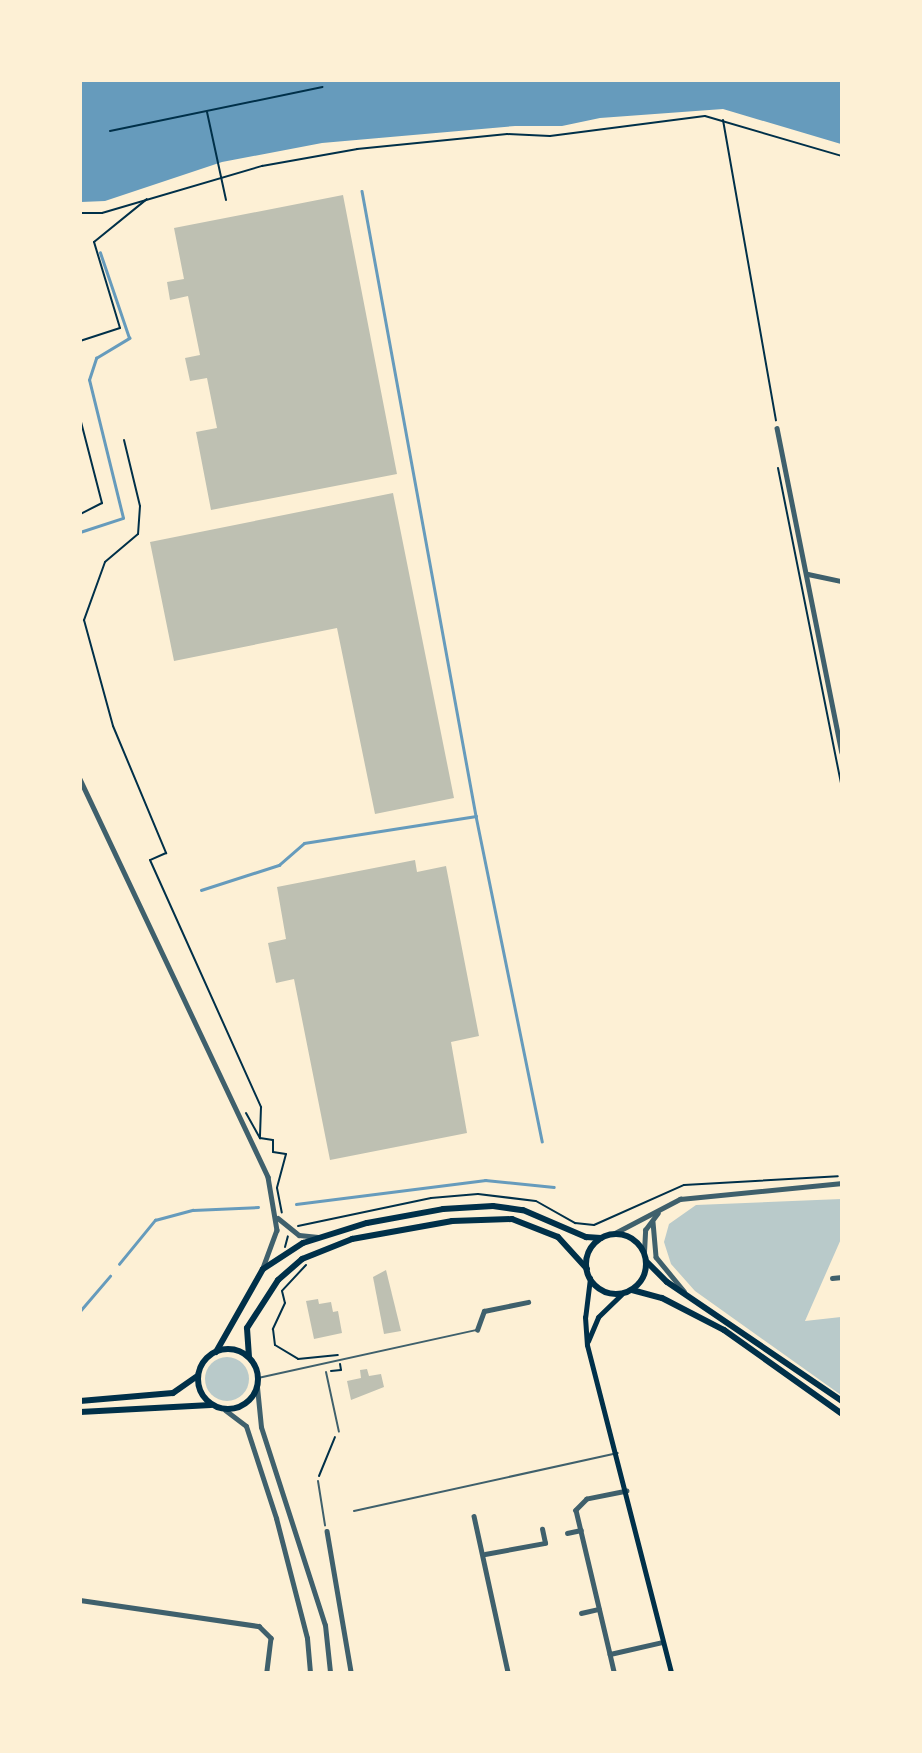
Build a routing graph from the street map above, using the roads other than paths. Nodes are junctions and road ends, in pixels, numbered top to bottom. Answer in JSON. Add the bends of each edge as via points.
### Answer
{"nodes":[{"id":1,"x":777,"y":428,"type":"road end"},
{"id":2,"x":808,"y":574,"type":"junction"},
{"id":3,"x":842,"y":580,"type":"edge"},
{"id":4,"x":842,"y":752,"type":"edge"},
{"id":5,"x":80,"y":779,"type":"edge"},
{"id":6,"x":842,"y":1183,"type":"edge"},
{"id":7,"x":278,"y":1210,"type":"junction"},
{"id":8,"x":659,"y":1213,"type":"junction"},
{"id":9,"x":653,"y":1222,"type":"junction"},
{"id":10,"x":614,"y":1234,"type":"junction"},
{"id":11,"x":319,"y":1237,"type":"junction"},
{"id":12,"x":601,"y":1238,"type":"junction"},
{"id":13,"x":644,"y":1252,"type":"junction"},
{"id":14,"x":647,"y":1262,"type":"junction"},
{"id":15,"x":262,"y":1269,"type":"junction"},
{"id":16,"x":587,"y":1269,"type":"junction"},
{"id":17,"x":842,"y":1277,"type":"edge"},
{"id":18,"x":590,"y":1278,"type":"junction"},
{"id":19,"x":832,"y":1278,"type":"dead end"},
{"id":20,"x":632,"y":1290,"type":"junction"},
{"id":21,"x":622,"y":1294,"type":"junction"},
{"id":22,"x":687,"y":1294,"type":"junction"},
{"id":23,"x":528,"y":1302,"type":"dead end"},
{"id":24,"x":477,"y":1330,"type":"joint"},
{"id":25,"x":587,"y":1345,"type":"junction"},
{"id":26,"x":216,"y":1352,"type":"junction"},
{"id":27,"x":249,"y":1357,"type":"junction"},
{"id":28,"x":326,"y":1373,"type":"road end"},
{"id":29,"x":197,"y":1376,"type":"junction"},
{"id":30,"x":258,"y":1378,"type":"junction"},
{"id":31,"x":257,"y":1387,"type":"junction"},
{"id":32,"x":80,"y":1401,"type":"edge"},
{"id":33,"x":842,"y":1401,"type":"edge"},
{"id":34,"x":212,"y":1405,"type":"junction"},
{"id":35,"x":225,"y":1409,"type":"junction"},
{"id":36,"x":80,"y":1414,"type":"edge"},
{"id":37,"x":842,"y":1414,"type":"edge"},
{"id":38,"x":339,"y":1432,"type":"road end"},
{"id":39,"x":618,"y":1453,"type":"junction"},
{"id":40,"x":318,"y":1481,"type":"road end"},
{"id":41,"x":627,"y":1491,"type":"junction"},
{"id":42,"x":354,"y":1511,"type":"dead end"},
{"id":43,"x":474,"y":1516,"type":"dead end"},
{"id":44,"x":542,"y":1529,"type":"dead end"},
{"id":45,"x":581,"y":1530,"type":"junction"},
{"id":46,"x":327,"y":1531,"type":"joint"},
{"id":47,"x":568,"y":1533,"type":"dead end"},
{"id":48,"x":485,"y":1554,"type":"junction"},
{"id":49,"x":80,"y":1600,"type":"edge"},
{"id":50,"x":599,"y":1609,"type":"junction"},
{"id":51,"x":581,"y":1613,"type":"dead end"},
{"id":52,"x":663,"y":1642,"type":"junction"},
{"id":53,"x":610,"y":1654,"type":"junction"},
{"id":54,"x":309,"y":1671,"type":"edge"},
{"id":55,"x":267,"y":1672,"type":"edge"},
{"id":56,"x":330,"y":1672,"type":"edge"},
{"id":57,"x":351,"y":1672,"type":"edge"},
{"id":58,"x":508,"y":1672,"type":"edge"},
{"id":59,"x":614,"y":1672,"type":"edge"},
{"id":60,"x":671,"y":1672,"type":"edge"}],
"edges":[{"from":1,"to":2,"type":"street"},
{"from":2,"to":3,"type":"street"},
{"from":2,"to":4,"type":"street"},
{"from":5,"to":7,"type":"street","via":[[260,1158]]},
{"from":6,"to":8,"type":"street","via":[[695,1195]]},
{"from":7,"to":11,"type":"street","via":[[299,1235]]},
{"from":7,"to":15,"type":"street","via":[[274,1245]]},
{"from":8,"to":9,"type":"street"},
{"from":8,"to":10,"type":"street"},
{"from":9,"to":13,"type":"street","via":[[643,1237]]},
{"from":9,"to":22,"type":"street","via":[[656,1257]]},
{"from":10,"to":12,"type":"main road"},
{"from":10,"to":13,"type":"main road","via":[[632,1238]]},
{"from":11,"to":12,"type":"main road","via":[[406,1214],[493,1206],[523,1210],[586,1237]]},
{"from":11,"to":15,"type":"main road","via":[[288,1250]]},
{"from":12,"to":16,"type":"main road","via":[[589,1248]]},
{"from":13,"to":14,"type":"main road"},
{"from":14,"to":20,"type":"main road","via":[[644,1277]]},
{"from":14,"to":22,"type":"main road"},
{"from":15,"to":26,"type":"main road"},
{"from":16,"to":18,"type":"main road"},
{"from":16,"to":27,"type":"main road","via":[[558,1237],[512,1219],[439,1222],[352,1239],[302,1259],[264,1296],[247,1328]]},
{"from":17,"to":19,"type":"street"},
{"from":18,"to":21,"type":"main road","via":[[601,1290]]},
{"from":18,"to":25,"type":"main road"},
{"from":20,"to":21,"type":"main road"},
{"from":20,"to":37,"type":"main road","via":[[662,1298],[724,1331]]},
{"from":21,"to":25,"type":"main road","via":[[598,1317]]},
{"from":22,"to":33,"type":"main road"},
{"from":23,"to":24,"type":"street","via":[[484,1311]]},
{"from":24,"to":30,"type":"lane"},
{"from":25,"to":39,"type":"main road"},
{"from":26,"to":27,"type":"main road","via":[[233,1349]]},
{"from":26,"to":29,"type":"main road","via":[[204,1361]]},
{"from":27,"to":30,"type":"main road"},
{"from":28,"to":38,"type":"lane"},
{"from":29,"to":32,"type":"main road","via":[[173,1392]]},
{"from":29,"to":34,"type":"main road","via":[[202,1394]]},
{"from":30,"to":31,"type":"main road"},
{"from":31,"to":35,"type":"main road","via":[[246,1404]]},
{"from":31,"to":56,"type":"street","via":[[261,1427],[325,1625]]},
{"from":34,"to":35,"type":"main road"},
{"from":34,"to":36,"type":"main road"},
{"from":35,"to":54,"type":"street","via":[[242,1420],[249,1434],[290,1564],[307,1638]]},
{"from":39,"to":41,"type":"main road"},
{"from":39,"to":42,"type":"lane"},
{"from":40,"to":46,"type":"lane"},
{"from":41,"to":45,"type":"street","via":[[587,1499],[576,1510]]},
{"from":41,"to":52,"type":"main road"},
{"from":43,"to":48,"type":"street"},
{"from":44,"to":48,"type":"street","via":[[545,1543]]},
{"from":45,"to":47,"type":"street"},
{"from":45,"to":50,"type":"street"},
{"from":46,"to":57,"type":"street"},
{"from":48,"to":58,"type":"street"},
{"from":49,"to":55,"type":"street","via":[[259,1626],[271,1638]]},
{"from":50,"to":51,"type":"street"},
{"from":50,"to":53,"type":"street"},
{"from":52,"to":53,"type":"street"},
{"from":52,"to":60,"type":"main road"},
{"from":53,"to":59,"type":"street"}]}
